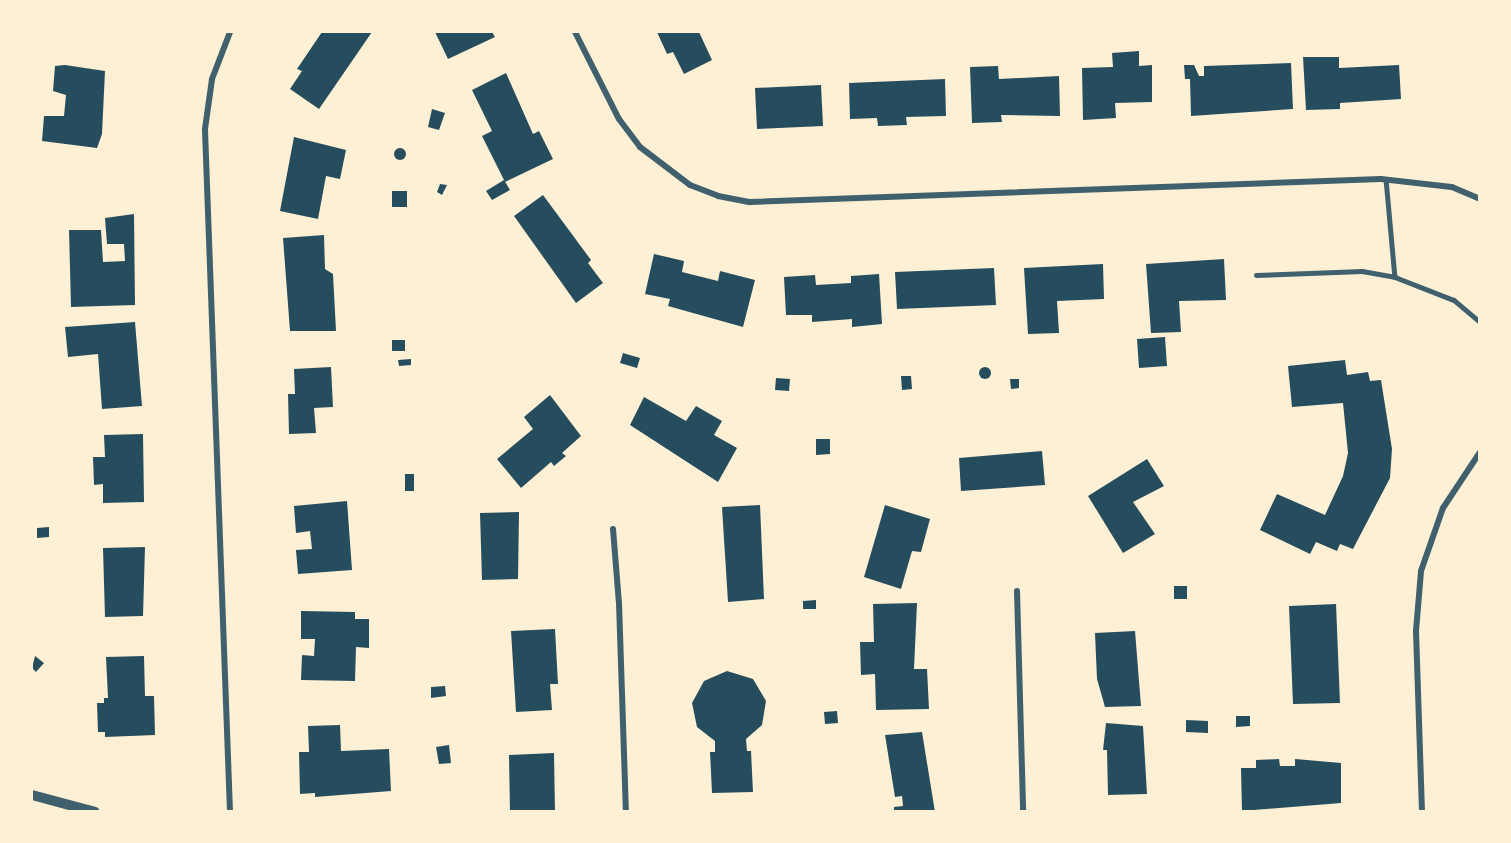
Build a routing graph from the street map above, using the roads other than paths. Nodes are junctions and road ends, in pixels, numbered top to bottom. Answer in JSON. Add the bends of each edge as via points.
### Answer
{"nodes":[{"id":1,"x":230,"y":32,"type":"edge"},
{"id":2,"x":575,"y":32,"type":"edge"},
{"id":3,"x":1386,"y":179,"type":"junction"},
{"id":4,"x":1479,"y":199,"type":"edge"},
{"id":5,"x":1256,"y":275,"type":"dead end"},
{"id":6,"x":1395,"y":277,"type":"junction"},
{"id":7,"x":1479,"y":322,"type":"edge"},
{"id":8,"x":1478,"y":457,"type":"edge"},
{"id":9,"x":613,"y":528,"type":"dead end"},
{"id":10,"x":1017,"y":591,"type":"dead end"},
{"id":11,"x":32,"y":795,"type":"edge"},
{"id":12,"x":95,"y":812,"type":"edge"},
{"id":13,"x":230,"y":812,"type":"edge"},
{"id":14,"x":626,"y":812,"type":"edge"},
{"id":15,"x":1023,"y":812,"type":"edge"},
{"id":16,"x":1422,"y":812,"type":"edge"}],
"edges":[{"from":1,"to":13,"type":"street","via":[[212,79],[205,129]]},
{"from":2,"to":3,"type":"street","via":[[618,119],[640,147],[690,185],[740,200]]},
{"from":3,"to":4,"type":"street","via":[[1452,187]]},
{"from":3,"to":6,"type":"lane"},
{"from":5,"to":6,"type":"lane","via":[[1362,271]]},
{"from":6,"to":7,"type":"lane","via":[[1454,300]]},
{"from":8,"to":16,"type":"street","via":[[1443,508],[1421,571],[1416,631]]},
{"from":9,"to":14,"type":"street"},
{"from":10,"to":15,"type":"street"},
{"from":11,"to":12,"type":"street"}]}
